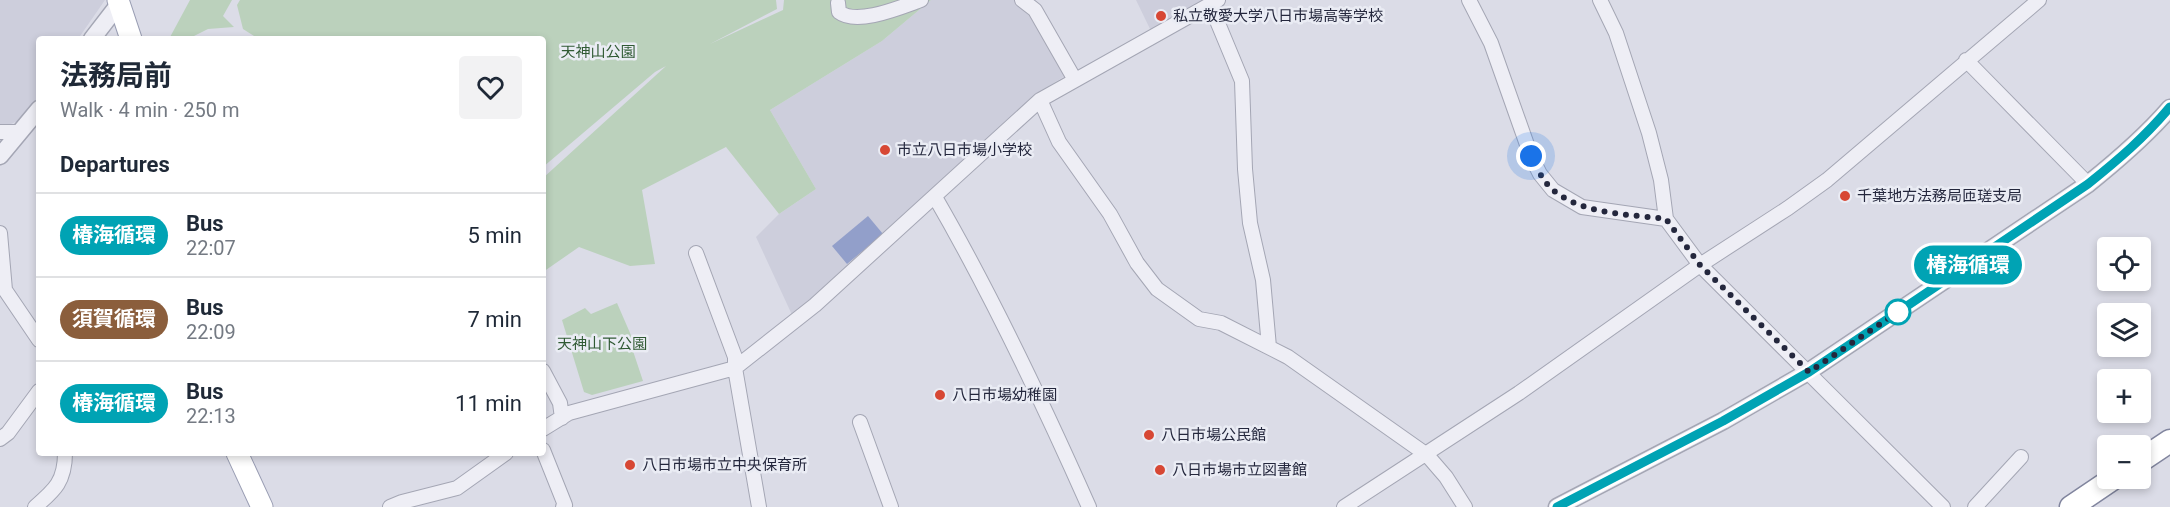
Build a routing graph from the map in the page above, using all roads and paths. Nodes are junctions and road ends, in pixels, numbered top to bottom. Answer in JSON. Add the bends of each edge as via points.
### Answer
{"nodes":[{"id":1,"x":921,"y":0,"type":"edge"},
{"id":2,"x":1022,"y":0,"type":"edge"},
{"id":3,"x":1469,"y":0,"type":"edge"},
{"id":4,"x":1600,"y":0,"type":"edge"},
{"id":5,"x":2039,"y":0,"type":"edge"},
{"id":6,"x":120,"y":1,"type":"edge"},
{"id":7,"x":1214,"y":2,"type":"edge"},
{"id":8,"x":838,"y":3,"type":"dead end"},
{"id":9,"x":94,"y":36,"type":"edge"},
{"id":10,"x":130,"y":36,"type":"edge"},
{"id":11,"x":1966,"y":60,"type":"junction"},
{"id":12,"x":1074,"y":80,"type":"junction"},
{"id":13,"x":1040,"y":100,"type":"junction"},
{"id":14,"x":2170,"y":108,"type":"edge"},
{"id":15,"x":36,"y":113,"type":"edge"},
{"id":16,"x":0,"y":132,"type":"edge"},
{"id":17,"x":18,"y":132,"type":"junction"},
{"id":18,"x":0,"y":156,"type":"edge"},
{"id":19,"x":2088,"y":184,"type":"junction"},
{"id":20,"x":935,"y":197,"type":"junction"},
{"id":21,"x":1666,"y":219,"type":"junction"},
{"id":22,"x":0,"y":233,"type":"edge"},
{"id":23,"x":696,"y":253,"type":"dead end"},
{"id":24,"x":1700,"y":265,"type":"junction"},
{"id":25,"x":3,"y":294,"type":"edge"},
{"id":26,"x":36,"y":336,"type":"edge"},
{"id":27,"x":1269,"y":347,"type":"junction"},
{"id":28,"x":735,"y":368,"type":"junction"},
{"id":29,"x":1809,"y":372,"type":"junction"},
{"id":30,"x":546,"y":377,"type":"edge"},
{"id":31,"x":36,"y":395,"type":"edge"},
{"id":32,"x":562,"y":418,"type":"junction"},
{"id":33,"x":860,"y":422,"type":"dead end"},
{"id":34,"x":546,"y":427,"type":"edge"},
{"id":35,"x":0,"y":440,"type":"edge"},
{"id":36,"x":2170,"y":441,"type":"edge"},
{"id":37,"x":2151,"y":454,"type":"edge"},
{"id":38,"x":1427,"y":455,"type":"junction"},
{"id":39,"x":65,"y":456,"type":"edge"},
{"id":40,"x":238,"y":456,"type":"edge"},
{"id":41,"x":502,"y":456,"type":"edge"},
{"id":42,"x":545,"y":456,"type":"edge"},
{"id":43,"x":2022,"y":457,"type":"dead end"},
{"id":44,"x":2098,"y":489,"type":"edge"},
{"id":45,"x":398,"y":505,"type":"edge"},
{"id":46,"x":35,"y":507,"type":"edge"},
{"id":47,"x":262,"y":507,"type":"edge"},
{"id":48,"x":563,"y":507,"type":"edge"},
{"id":49,"x":759,"y":507,"type":"edge"},
{"id":50,"x":891,"y":507,"type":"edge"},
{"id":51,"x":1089,"y":507,"type":"edge"},
{"id":52,"x":1344,"y":507,"type":"edge"},
{"id":53,"x":1465,"y":507,"type":"edge"},
{"id":54,"x":1557,"y":507,"type":"edge"},
{"id":55,"x":1943,"y":507,"type":"edge"},
{"id":56,"x":1975,"y":507,"type":"edge"},
{"id":57,"x":2072,"y":507,"type":"edge"}],
"edges":[{"from":1,"to":8,"type":"street","via":[[866,16],[844,16]]},
{"from":2,"to":12,"type":"street","via":[[1035,10]]},
{"from":3,"to":21,"type":"street","via":[[1491,43],[1531,156],[1553,190],[1582,207]]},
{"from":4,"to":21,"type":"street","via":[[1616,33],[1649,133]]},
{"from":5,"to":11,"type":"street"},
{"from":6,"to":9,"type":"street"},
{"from":6,"to":10,"type":"main road"},
{"from":7,"to":12,"type":"street"},
{"from":7,"to":27,"type":"street","via":[[1242,81],[1250,223],[1263,280]]},
{"from":11,"to":19,"type":"street"},
{"from":11,"to":24,"type":"street","via":[[1827,180]]},
{"from":12,"to":13,"type":"street"},
{"from":13,"to":20,"type":"street"},
{"from":13,"to":27,"type":"street","via":[[1059,142],[1157,289],[1199,320],[1221,323]]},
{"from":14,"to":19,"type":"street","via":[[2150,132]]},
{"from":15,"to":17,"type":"street"},
{"from":16,"to":17,"type":"street"},
{"from":17,"to":18,"type":"street"},
{"from":19,"to":29,"type":"street"},
{"from":20,"to":28,"type":"street","via":[[815,305]]},
{"from":20,"to":51,"type":"street","via":[[994,304]]},
{"from":21,"to":24,"type":"street"},
{"from":22,"to":25,"type":"street"},
{"from":23,"to":28,"type":"street","via":[[735,357]]},
{"from":24,"to":29,"type":"street"},
{"from":24,"to":38,"type":"street"},
{"from":25,"to":26,"type":"street"},
{"from":27,"to":38,"type":"street"},
{"from":28,"to":32,"type":"street"},
{"from":28,"to":49,"type":"street"},
{"from":29,"to":54,"type":"street"},
{"from":29,"to":55,"type":"street"},
{"from":30,"to":32,"type":"street","via":[[560,403]]},
{"from":31,"to":35,"type":"street"},
{"from":32,"to":34,"type":"street"},
{"from":33,"to":50,"type":"street"},
{"from":36,"to":37,"type":"highway"},
{"from":38,"to":52,"type":"street"},
{"from":38,"to":53,"type":"street"},
{"from":39,"to":46,"type":"street","via":[[63,474],[54,491]]},
{"from":40,"to":47,"type":"main road"},
{"from":41,"to":45,"type":"street","via":[[458,488]]},
{"from":42,"to":48,"type":"street"},
{"from":43,"to":56,"type":"street"},
{"from":44,"to":57,"type":"highway"}]}
